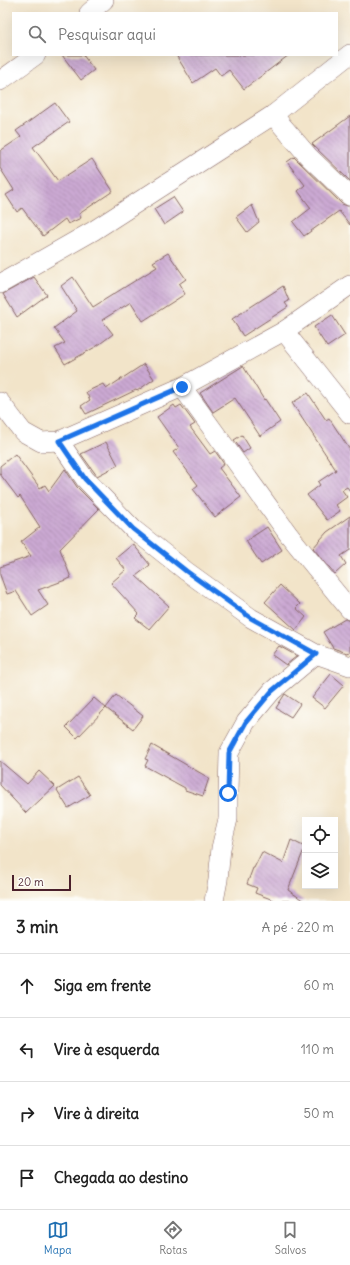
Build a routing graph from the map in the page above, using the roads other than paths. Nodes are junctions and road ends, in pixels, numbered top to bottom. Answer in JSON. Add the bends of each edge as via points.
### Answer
{"nodes":[{"id":1,"x":104,"y":0,"type":"edge"},
{"id":2,"x":89,"y":12,"type":"edge"},
{"id":3,"x":350,"y":54,"type":"edge"},
{"id":4,"x":35,"y":56,"type":"edge"},
{"id":5,"x":0,"y":81,"type":"edge"},
{"id":6,"x":273,"y":115,"type":"junction"},
{"id":7,"x":350,"y":196,"type":"edge"},
{"id":8,"x":0,"y":284,"type":"edge"},
{"id":9,"x":350,"y":285,"type":"edge"},
{"id":10,"x":284,"y":331,"type":"junction"},
{"id":11,"x":182,"y":387,"type":"junction"},
{"id":12,"x":0,"y":402,"type":"edge"},
{"id":13,"x":350,"y":414,"type":"edge"},
{"id":14,"x":59,"y":441,"type":"junction"},
{"id":15,"x":350,"y":610,"type":"edge"},
{"id":16,"x":316,"y":654,"type":"junction"},
{"id":17,"x":350,"y":666,"type":"edge"},
{"id":18,"x":214,"y":901,"type":"edge"}],
"edges":[{"from":1,"to":2,"type":"street"},
{"from":3,"to":6,"type":"street"},
{"from":4,"to":5,"type":"street"},
{"from":6,"to":7,"type":"street","via":[[309,157]]},
{"from":6,"to":8,"type":"street","via":[[93,231]]},
{"from":9,"to":10,"type":"street"},
{"from":10,"to":11,"type":"street"},
{"from":10,"to":13,"type":"street"},
{"from":11,"to":14,"type":"street"},
{"from":11,"to":15,"type":"street","via":[[289,535]]},
{"from":12,"to":14,"type":"street","via":[[23,432],[41,442]]},
{"from":14,"to":16,"type":"street","via":[[85,479],[133,529],[251,618]]},
{"from":16,"to":17,"type":"street"},
{"from":16,"to":18,"type":"street","via":[[272,691],[246,722],[229,753],[228,819],[221,848]]}]}
